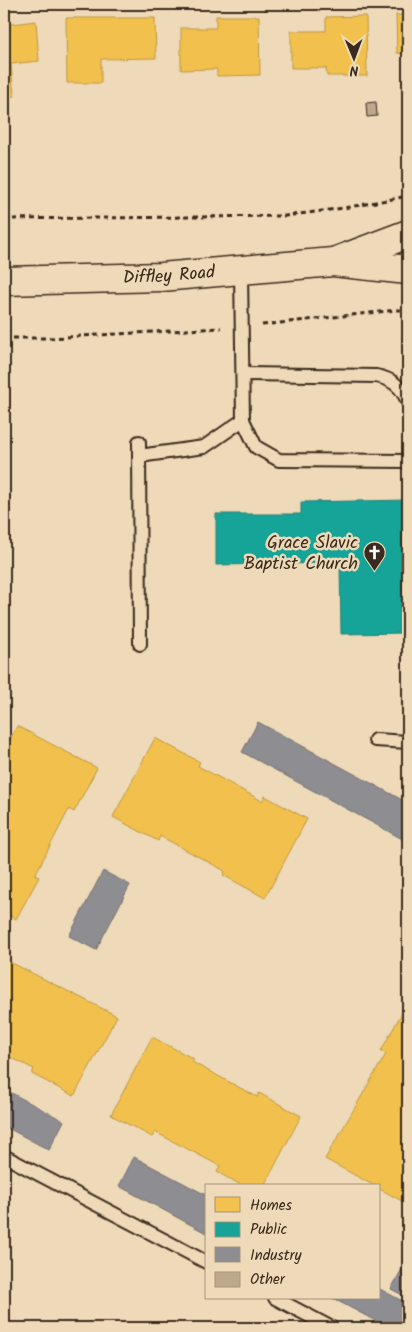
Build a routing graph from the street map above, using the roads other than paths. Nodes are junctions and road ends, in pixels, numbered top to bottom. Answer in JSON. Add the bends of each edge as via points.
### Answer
{"nodes":[{"id":1,"x":408,"y":234,"type":"edge"},
{"id":2,"x":333,"y":262,"type":"junction"},
{"id":3,"x":408,"y":270,"type":"edge"},
{"id":4,"x":241,"y":271,"type":"junction"},
{"id":5,"x":4,"y":281,"type":"edge"},
{"id":6,"x":242,"y":374,"type":"junction"},
{"id":7,"x":408,"y":402,"type":"edge"},
{"id":8,"x":243,"y":420,"type":"junction"},
{"id":9,"x":139,"y":442,"type":"dead end"},
{"id":10,"x":139,"y":456,"type":"junction"},
{"id":11,"x":408,"y":461,"type":"edge"},
{"id":12,"x":140,"y":644,"type":"dead end"},
{"id":13,"x":375,"y":740,"type":"dead end"},
{"id":14,"x":408,"y":742,"type":"edge"},
{"id":15,"x":4,"y":1156,"type":"edge"},
{"id":16,"x":205,"y":1261,"type":"edge"},
{"id":17,"x":279,"y":1300,"type":"edge"},
{"id":18,"x":332,"y":1328,"type":"edge"}],
"edges":[{"from":1,"to":2,"type":"main road","name":"Diffley Road"},
{"from":2,"to":3,"type":"main road","name":"Diffley Road"},
{"from":2,"to":4,"type":"main road","name":"Diffley Road"},
{"from":4,"to":5,"type":"main road","name":"Diffley Road","via":[[161,277]]},
{"from":4,"to":6,"type":"lane"},
{"from":6,"to":7,"type":"lane","via":[[376,376],[395,382]]},
{"from":6,"to":8,"type":"lane"},
{"from":8,"to":10,"type":"lane","via":[[204,447]]},
{"from":8,"to":11,"type":"lane","via":[[256,447],[279,460]]},
{"from":9,"to":10,"type":"lane"},
{"from":10,"to":12,"type":"lane"},
{"from":13,"to":14,"type":"lane"},
{"from":15,"to":16,"type":"lane"},
{"from":17,"to":18,"type":"lane"}]}
